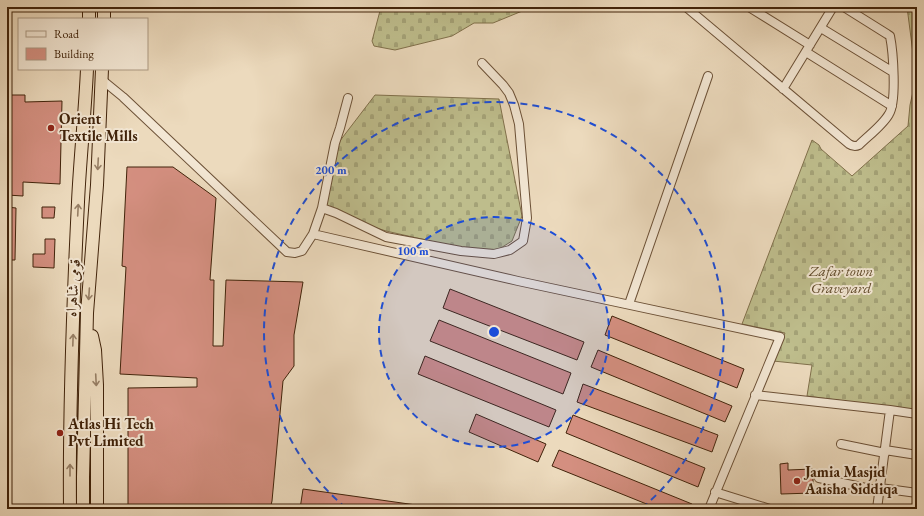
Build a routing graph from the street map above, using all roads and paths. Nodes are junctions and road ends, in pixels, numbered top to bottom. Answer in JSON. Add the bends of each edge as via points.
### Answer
{"nodes":[{"id":1,"x":89,"y":7,"type":"edge"},
{"id":2,"x":104,"y":7,"type":"edge"},
{"id":3,"x":686,"y":7,"type":"edge"},
{"id":4,"x":749,"y":7,"type":"edge"},
{"id":5,"x":822,"y":7,"type":"edge"},
{"id":6,"x":844,"y":7,"type":"edge"},
{"id":7,"x":831,"y":9,"type":"edge"},
{"id":8,"x":89,"y":18,"type":"edge"},
{"id":9,"x":104,"y":18,"type":"edge"},
{"id":10,"x":821,"y":28,"type":"junction"},
{"id":11,"x":808,"y":48,"type":"junction"},
{"id":12,"x":482,"y":63,"type":"dead end"},
{"id":13,"x":87,"y":70,"type":"edge"},
{"id":14,"x":894,"y":72,"type":"junction"},
{"id":15,"x":101,"y":74,"type":"edge"},
{"id":16,"x":708,"y":76,"type":"dead end"},
{"id":17,"x":783,"y":90,"type":"junction"},
{"id":18,"x":348,"y":98,"type":"dead end"},
{"id":19,"x":892,"y":106,"type":"junction"},
{"id":20,"x":322,"y":208,"type":"junction"},
{"id":21,"x":313,"y":234,"type":"junction"},
{"id":22,"x":628,"y":304,"type":"junction"},
{"id":23,"x":87,"y":313,"type":"junction"},
{"id":24,"x":755,"y":395,"type":"junction"},
{"id":25,"x":890,"y":410,"type":"junction"},
{"id":26,"x":917,"y":414,"type":"edge"},
{"id":27,"x":841,"y":444,"type":"dead end"},
{"id":28,"x":885,"y":452,"type":"junction"},
{"id":29,"x":917,"y":455,"type":"edge"},
{"id":30,"x":820,"y":478,"type":"dead end"},
{"id":31,"x":880,"y":489,"type":"junction"},
{"id":32,"x":715,"y":492,"type":"junction"},
{"id":33,"x":917,"y":493,"type":"edge"},
{"id":34,"x":70,"y":509,"type":"edge"},
{"id":35,"x":83,"y":509,"type":"edge"},
{"id":36,"x":96,"y":509,"type":"edge"},
{"id":37,"x":709,"y":509,"type":"edge"},
{"id":38,"x":770,"y":509,"type":"edge"},
{"id":39,"x":877,"y":509,"type":"edge"}],
"edges":[{"from":1,"to":8,"type":"highway"},
{"from":2,"to":9,"type":"highway"},
{"from":3,"to":17,"type":"street"},
{"from":4,"to":11,"type":"street"},
{"from":5,"to":7,"type":"street"},
{"from":6,"to":14,"type":"street","via":[[890,36]]},
{"from":7,"to":10,"type":"street"},
{"from":10,"to":11,"type":"street"},
{"from":10,"to":14,"type":"street"},
{"from":11,"to":17,"type":"street"},
{"from":11,"to":19,"type":"street"},
{"from":12,"to":20,"type":"street","via":[[509,94],[519,124],[527,213],[523,241],[510,250],[494,254],[461,251],[386,237]]},
{"from":34,"to":13,"type":"highway","name":"قومی شاہراہ","one_way":true,"via":[[71,365]]},
{"from":14,"to":19,"type":"street"},
{"from":15,"to":21,"type":"street","via":[[287,252],[302,251]]},
{"from":15,"to":23,"type":"highway","name":"قومی شاہراہ","one_way":true,"via":[[97,185]]},
{"from":16,"to":22,"type":"street"},
{"from":17,"to":19,"type":"street","via":[[852,146],[859,145],[885,120]]},
{"from":18,"to":20,"type":"street","via":[[335,143]]},
{"from":20,"to":21,"type":"street"},
{"from":21,"to":22,"type":"street"},
{"from":22,"to":24,"type":"street","via":[[780,337]]},
{"from":23,"to":35,"type":"highway","name":"قومی شاہراہ"},
{"from":23,"to":36,"type":"highway","one_way":true,"via":[[95,350],[97,386]]},
{"from":24,"to":25,"type":"street"},
{"from":24,"to":32,"type":"street"},
{"from":25,"to":26,"type":"street"},
{"from":25,"to":28,"type":"street"},
{"from":27,"to":28,"type":"street"},
{"from":28,"to":29,"type":"street"},
{"from":28,"to":31,"type":"street"},
{"from":30,"to":31,"type":"street"},
{"from":31,"to":33,"type":"street"},
{"from":31,"to":39,"type":"street"},
{"from":32,"to":37,"type":"street"},
{"from":32,"to":38,"type":"street"}]}
